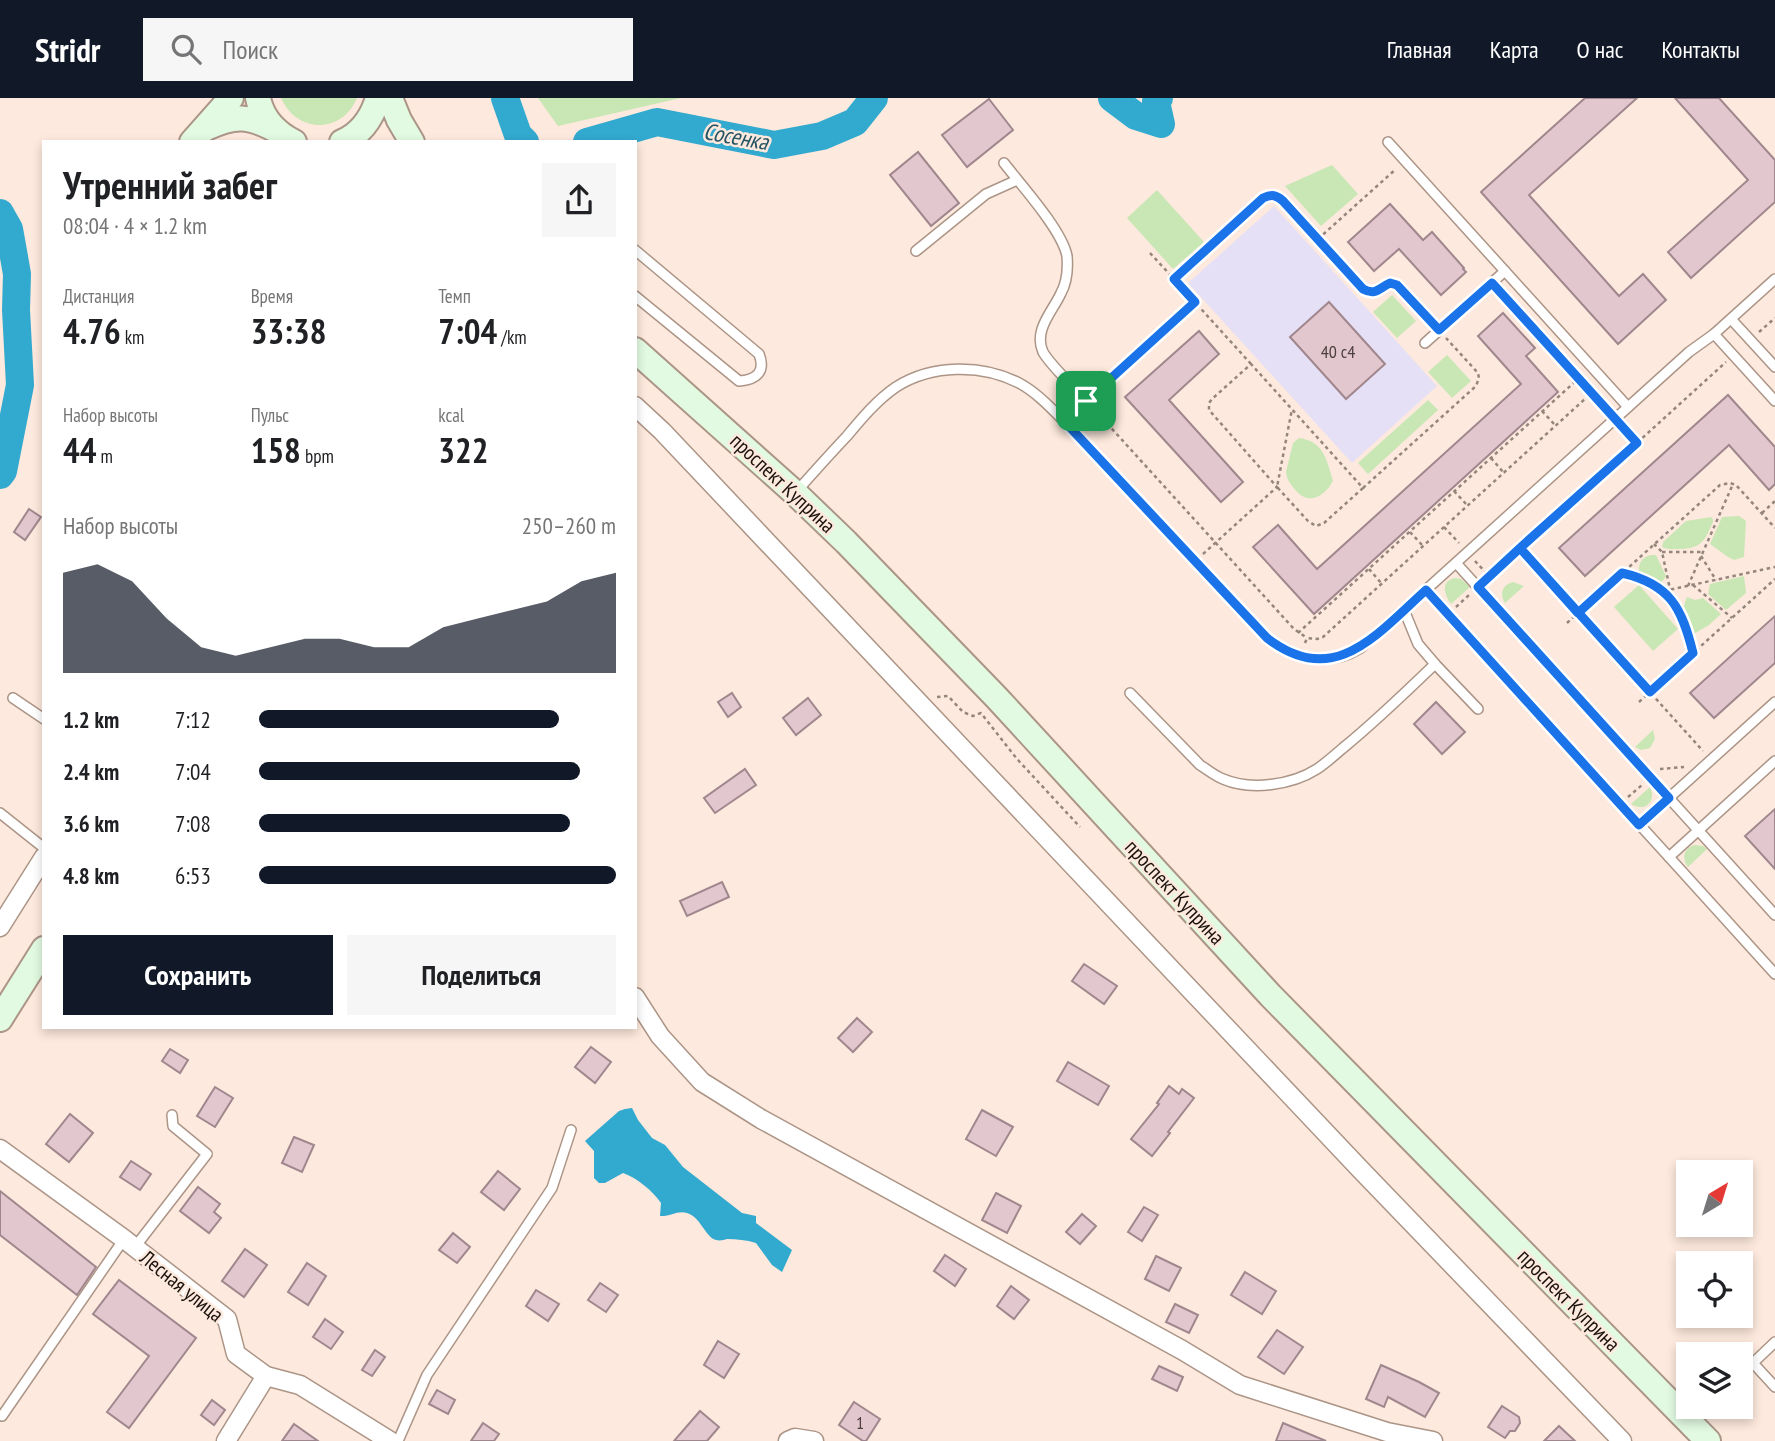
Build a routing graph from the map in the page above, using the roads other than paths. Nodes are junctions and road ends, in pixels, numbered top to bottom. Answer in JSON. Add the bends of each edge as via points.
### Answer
{"nodes":[{"id":1,"x":231,"y":98,"type":"edge"},
{"id":2,"x":258,"y":98,"type":"edge"},
{"id":3,"x":378,"y":98,"type":"edge"},
{"id":4,"x":390,"y":98,"type":"edge"},
{"id":5,"x":199,"y":135,"type":"edge"},
{"id":6,"x":285,"y":136,"type":"edge"},
{"id":7,"x":345,"y":140,"type":"edge"},
{"id":8,"x":411,"y":140,"type":"edge"},
{"id":9,"x":1388,"y":142,"type":"dead end"},
{"id":10,"x":1004,"y":163,"type":"dead end"},
{"id":11,"x":1017,"y":180,"type":"junction"},
{"id":12,"x":916,"y":251,"type":"dead end"},
{"id":13,"x":637,"y":252,"type":"edge"},
{"id":14,"x":1505,"y":271,"type":"junction"},
{"id":15,"x":1775,"y":279,"type":"edge"},
{"id":16,"x":637,"y":298,"type":"edge"},
{"id":17,"x":1731,"y":319,"type":"junction"},
{"id":18,"x":1714,"y":334,"type":"junction"},
{"id":19,"x":1425,"y":343,"type":"dead end"},
{"id":20,"x":1145,"y":347,"type":"road end"},
{"id":21,"x":637,"y":352,"type":"edge"},
{"id":22,"x":1775,"y":367,"type":"edge"},
{"id":23,"x":1086,"y":401,"type":"junction"},
{"id":24,"x":1775,"y":401,"type":"edge"},
{"id":25,"x":1628,"y":407,"type":"junction"},
{"id":26,"x":637,"y":408,"type":"edge"},
{"id":27,"x":1064,"y":421,"type":"junction"},
{"id":28,"x":795,"y":493,"type":"junction"},
{"id":29,"x":1456,"y":563,"type":"junction"},
{"id":30,"x":1426,"y":590,"type":"junction"},
{"id":31,"x":1404,"y":610,"type":"junction"},
{"id":32,"x":1435,"y":664,"type":"junction"},
{"id":33,"x":1130,"y":693,"type":"dead end"},
{"id":34,"x":13,"y":698,"type":"dead end"},
{"id":35,"x":1775,"y":702,"type":"edge"},
{"id":36,"x":1478,"y":709,"type":"dead end"},
{"id":37,"x":42,"y":718,"type":"edge"},
{"id":38,"x":1775,"y":761,"type":"edge"},
{"id":39,"x":1669,"y":798,"type":"junction"},
{"id":40,"x":0,"y":813,"type":"edge"},
{"id":41,"x":1639,"y":825,"type":"junction"},
{"id":42,"x":1698,"y":830,"type":"junction"},
{"id":43,"x":42,"y":846,"type":"edge"},
{"id":44,"x":1669,"y":857,"type":"junction"},
{"id":45,"x":42,"y":860,"type":"edge"},
{"id":46,"x":1775,"y":915,"type":"edge"},
{"id":47,"x":0,"y":928,"type":"edge"},
{"id":48,"x":42,"y":952,"type":"edge"},
{"id":49,"x":1775,"y":974,"type":"edge"},
{"id":50,"x":637,"y":1000,"type":"edge"},
{"id":51,"x":0,"y":1019,"type":"edge"},
{"id":52,"x":172,"y":1115,"type":"dead end"},
{"id":53,"x":571,"y":1130,"type":"dead end"},
{"id":54,"x":0,"y":1149,"type":"edge"},
{"id":55,"x":129,"y":1243,"type":"junction"},
{"id":56,"x":1775,"y":1342,"type":"edge"},
{"id":57,"x":266,"y":1376,"type":"junction"},
{"id":58,"x":1775,"y":1387,"type":"edge"},
{"id":59,"x":2,"y":1416,"type":"dead end"},
{"id":60,"x":1386,"y":1436,"type":"edge"},
{"id":61,"x":226,"y":1441,"type":"edge"},
{"id":62,"x":390,"y":1441,"type":"edge"},
{"id":63,"x":398,"y":1441,"type":"edge"},
{"id":64,"x":789,"y":1441,"type":"edge"},
{"id":65,"x":814,"y":1441,"type":"edge"},
{"id":66,"x":1433,"y":1441,"type":"edge"},
{"id":67,"x":1622,"y":1441,"type":"edge"},
{"id":68,"x":1709,"y":1441,"type":"edge"}],
"edges":[{"from":1,"to":5,"type":"main road"},
{"from":2,"to":6,"type":"main road","via":[[266,119]]},
{"from":3,"to":7,"type":"main road","via":[[367,122]]},
{"from":4,"to":8,"type":"main road"},
{"from":5,"to":6,"type":"main road","via":[[222,121],[239,118],[258,120]]},
{"from":9,"to":14,"type":"lane"},
{"from":10,"to":11,"type":"lane"},
{"from":11,"to":12,"type":"lane","via":[[986,194]]},
{"from":11,"to":23,"type":"lane","via":[[1060,237],[1067,258],[1066,281],[1043,326],[1041,346]]},
{"from":13,"to":16,"type":"lane","via":[[759,354],[759,373],[739,381]]},
{"from":14,"to":19,"type":"lane"},
{"from":14,"to":25,"type":"lane"},
{"from":15,"to":17,"type":"lane"},
{"from":17,"to":18,"type":"lane"},
{"from":17,"to":22,"type":"lane"},
{"from":18,"to":24,"type":"lane"},
{"from":18,"to":25,"type":"lane"},
{"from":20,"to":23,"type":"lane"},
{"from":21,"to":28,"type":"main road","name":"проспект Куприна"},
{"from":23,"to":27,"type":"lane"},
{"from":25,"to":29,"type":"lane"},
{"from":26,"to":67,"type":"street"},
{"from":27,"to":28,"type":"lane","via":[[1031,391],[999,374],[967,369],[932,372],[897,387],[873,406]]},
{"from":27,"to":31,"type":"lane","via":[[1280,648],[1301,657],[1343,656],[1357,650]]},
{"from":28,"to":68,"type":"main road","name":"проспект Куприна","via":[[997,698],[1270,995]]},
{"from":29,"to":30,"type":"lane"},
{"from":29,"to":39,"type":"lane"},
{"from":30,"to":31,"type":"lane"},
{"from":30,"to":41,"type":"lane"},
{"from":31,"to":32,"type":"lane","via":[[1418,644]]},
{"from":32,"to":33,"type":"lane","via":[[1317,769],[1286,781],[1252,785],[1224,780],[1200,765]]},
{"from":32,"to":36,"type":"lane"},
{"from":34,"to":37,"type":"lane"},
{"from":35,"to":39,"type":"lane"},
{"from":38,"to":42,"type":"lane"},
{"from":39,"to":41,"type":"lane"},
{"from":39,"to":42,"type":"lane"},
{"from":40,"to":43,"type":"lane"},
{"from":41,"to":44,"type":"lane"},
{"from":42,"to":44,"type":"lane"},
{"from":42,"to":46,"type":"lane"},
{"from":44,"to":49,"type":"lane"},
{"from":45,"to":47,"type":"street"},
{"from":48,"to":51,"type":"main road"},
{"from":50,"to":60,"type":"street","via":[[660,1036],[702,1082],[761,1119],[1240,1385]]},
{"from":52,"to":55,"type":"lane","via":[[173,1126],[207,1154]]},
{"from":53,"to":63,"type":"lane","via":[[552,1188],[427,1374]]},
{"from":54,"to":55,"type":"street","name":"Лесная улица"},
{"from":55,"to":57,"type":"street","name":"Лесная улица","via":[[227,1319],[236,1354]]},
{"from":55,"to":59,"type":"lane"},
{"from":56,"to":58,"type":"lane","via":[[1753,1363]]},
{"from":57,"to":61,"type":"street"},
{"from":57,"to":62,"type":"street","name":"Лесная улица","via":[[300,1385]]},
{"from":60,"to":66,"type":"street"},
{"from":64,"to":65,"type":"street"}]}
